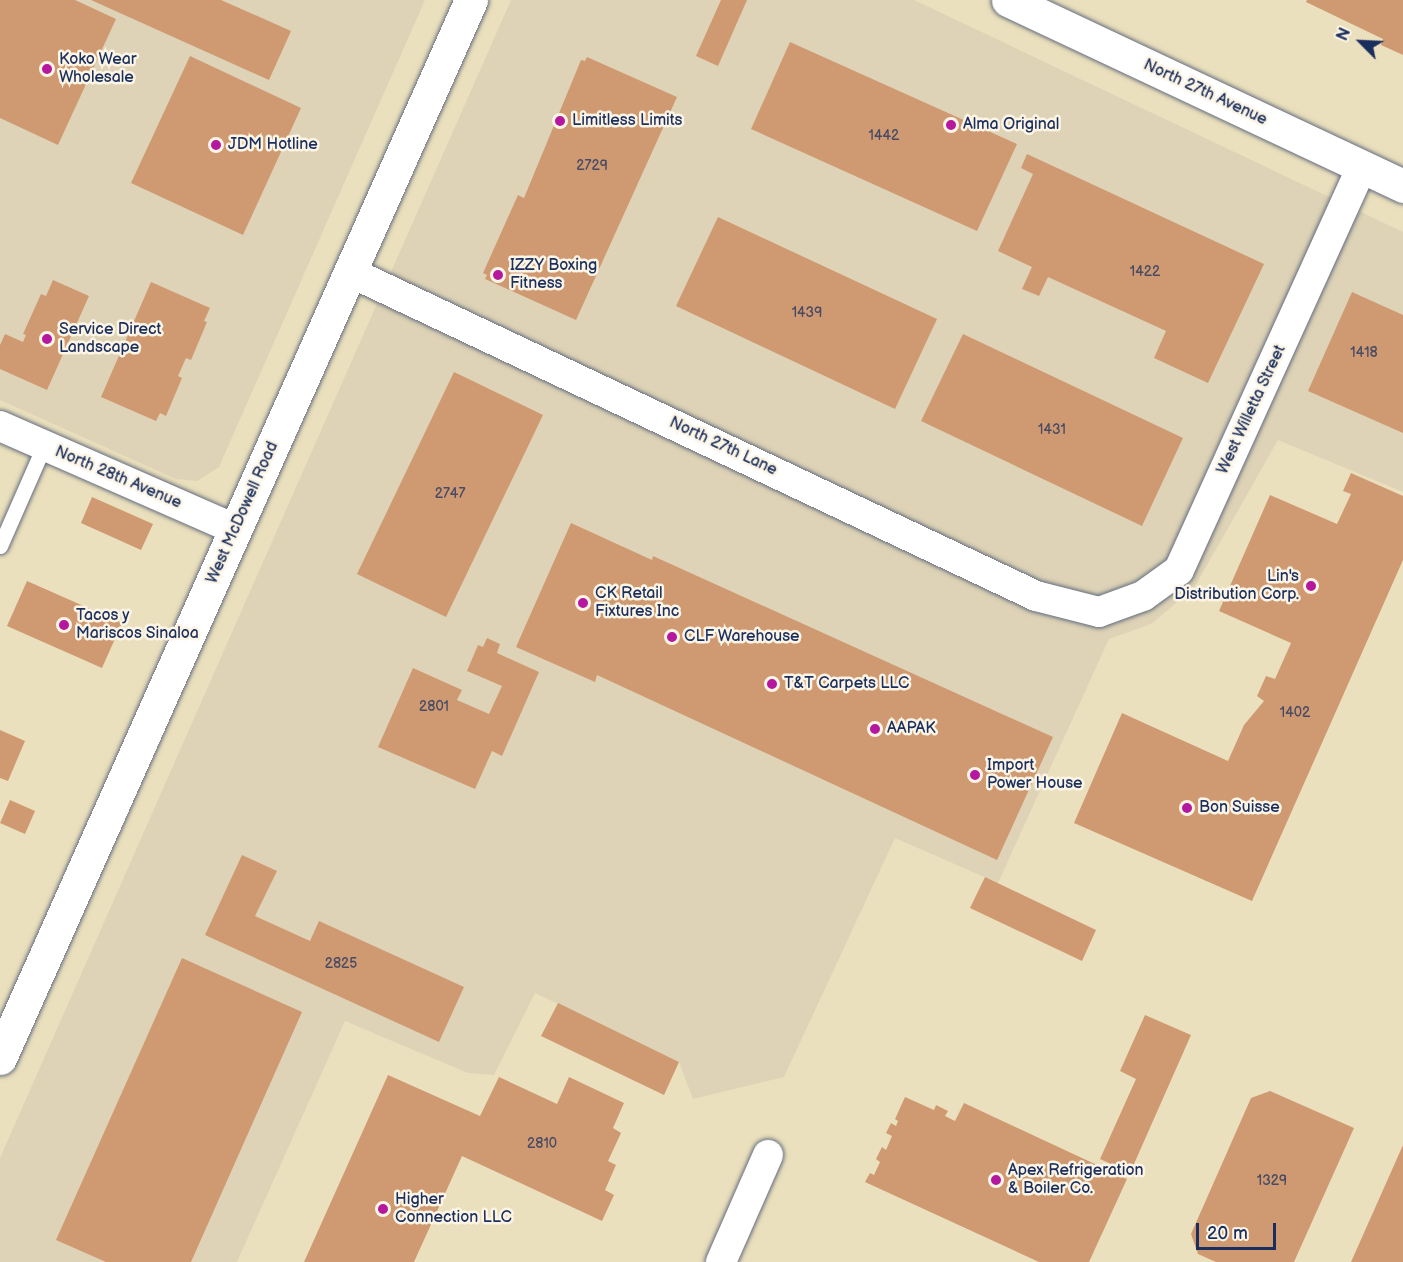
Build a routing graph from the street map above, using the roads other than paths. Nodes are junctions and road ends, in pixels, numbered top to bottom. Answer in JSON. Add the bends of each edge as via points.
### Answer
{"nodes":[{"id":1,"x":471,"y":0,"type":"edge"},
{"id":2,"x":1008,"y":0,"type":"edge"},
{"id":3,"x":1362,"y":167,"type":"junction"},
{"id":4,"x":1403,"y":186,"type":"edge"},
{"id":5,"x":350,"y":272,"type":"junction"},
{"id":6,"x":0,"y":426,"type":"edge"},
{"id":7,"x":44,"y":446,"type":"junction"},
{"id":8,"x":235,"y":529,"type":"junction"},
{"id":9,"x":0,"y":546,"type":"edge"},
{"id":10,"x":1099,"y":612,"type":"joint"},
{"id":11,"x":0,"y":1058,"type":"edge"},
{"id":12,"x":768,"y":1155,"type":"dead end"},
{"id":13,"x":721,"y":1262,"type":"edge"}],
"edges":[{"from":1,"to":5,"type":"main road","name":"West McDowell Road"},
{"from":2,"to":3,"type":"main road","name":"North 27th Avenue"},
{"from":3,"to":4,"type":"main road","name":"North 27th Avenue"},
{"from":3,"to":10,"type":"street","name":"West Willetta Street","via":[[1179,570],[1143,596]]},
{"from":5,"to":8,"type":"main road","name":"West McDowell Road"},
{"from":5,"to":10,"type":"street","name":"North 27th Lane","via":[[1036,596]]},
{"from":6,"to":7,"type":"street","name":"North 28th Avenue"},
{"from":7,"to":8,"type":"street","name":"North 28th Avenue"},
{"from":7,"to":9,"type":"lane"},
{"from":8,"to":11,"type":"main road","name":"West McDowell Road"},
{"from":12,"to":13,"type":"street"}]}
